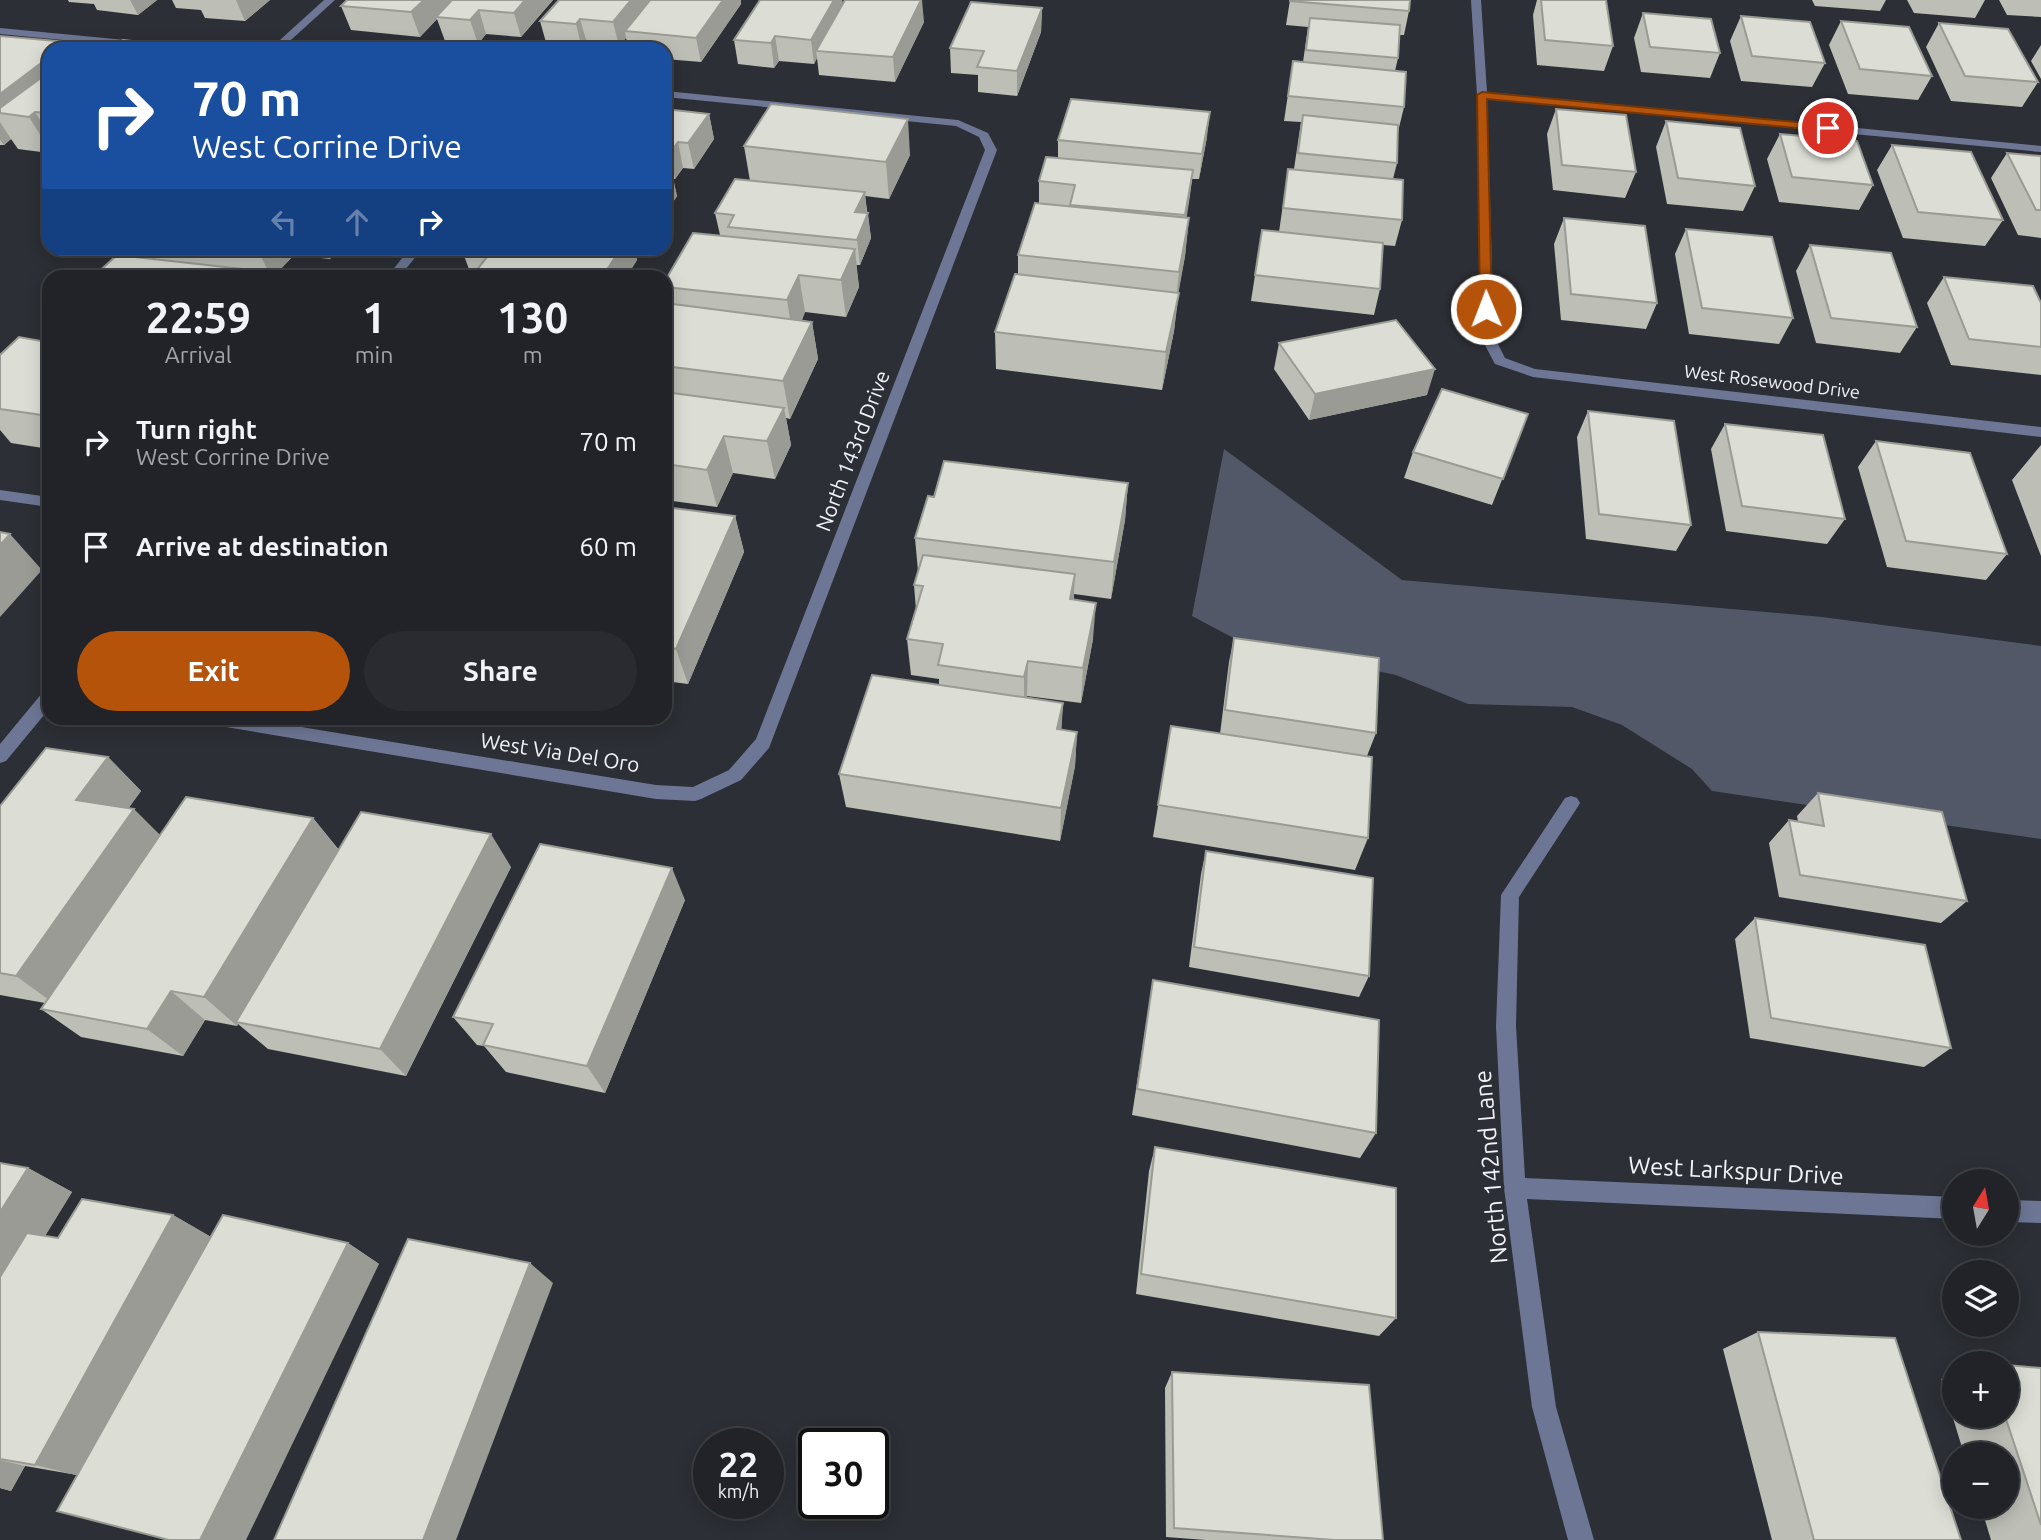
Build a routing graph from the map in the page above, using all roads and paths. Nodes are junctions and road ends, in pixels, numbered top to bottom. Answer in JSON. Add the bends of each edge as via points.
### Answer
{"nodes":[{"id":1,"x":330,"y":0,"type":"edge"},
{"id":2,"x":1476,"y":0,"type":"edge"},
{"id":3,"x":0,"y":31,"type":"edge"},
{"id":4,"x":115,"y":42,"type":"edge"},
{"id":5,"x":283,"y":42,"type":"edge"},
{"id":6,"x":672,"y":95,"type":"edge"},
{"id":7,"x":1482,"y":95,"type":"junction"},
{"id":8,"x":2041,"y":149,"type":"edge"},
{"id":9,"x":410,"y":256,"type":"edge"},
{"id":10,"x":399,"y":270,"type":"edge"},
{"id":11,"x":2041,"y":432,"type":"edge"},
{"id":12,"x":0,"y":495,"type":"edge"},
{"id":13,"x":42,"y":501,"type":"edge"},
{"id":14,"x":42,"y":706,"type":"edge"},
{"id":15,"x":250,"y":725,"type":"edge"},
{"id":16,"x":0,"y":757,"type":"edge"},
{"id":17,"x":735,"y":775,"type":"joint"},
{"id":18,"x":1571,"y":803,"type":"dead end"},
{"id":19,"x":1515,"y":1188,"type":"junction"},
{"id":20,"x":1942,"y":1207,"type":"edge"},
{"id":21,"x":2020,"y":1211,"type":"edge"},
{"id":22,"x":2041,"y":1212,"type":"edge"},
{"id":23,"x":1581,"y":1540,"type":"edge"}],
"edges":[{"from":1,"to":5,"type":"street"},
{"from":2,"to":7,"type":"street"},
{"from":3,"to":4,"type":"street"},
{"from":6,"to":17,"type":"street","name":"North 143rd Drive","via":[[958,123],[985,135],[991,150],[763,743]]},
{"from":7,"to":8,"type":"street"},
{"from":7,"to":11,"type":"street","name":"West Rosewood Drive","via":[[1487,335],[1500,361],[1533,373]]},
{"from":9,"to":10,"type":"street"},
{"from":12,"to":13,"type":"street"},
{"from":14,"to":16,"type":"street"},
{"from":15,"to":17,"type":"street","name":"West Via Del Oro","via":[[656,792],[695,794]]},
{"from":18,"to":19,"type":"street","name":"North 142nd Lane","via":[[1510,895],[1506,1026]]},
{"from":19,"to":20,"type":"street","name":"West Larkspur Drive"},
{"from":19,"to":23,"type":"street","name":"North 142nd Lane","via":[[1544,1407]]},
{"from":21,"to":22,"type":"street"}]}
